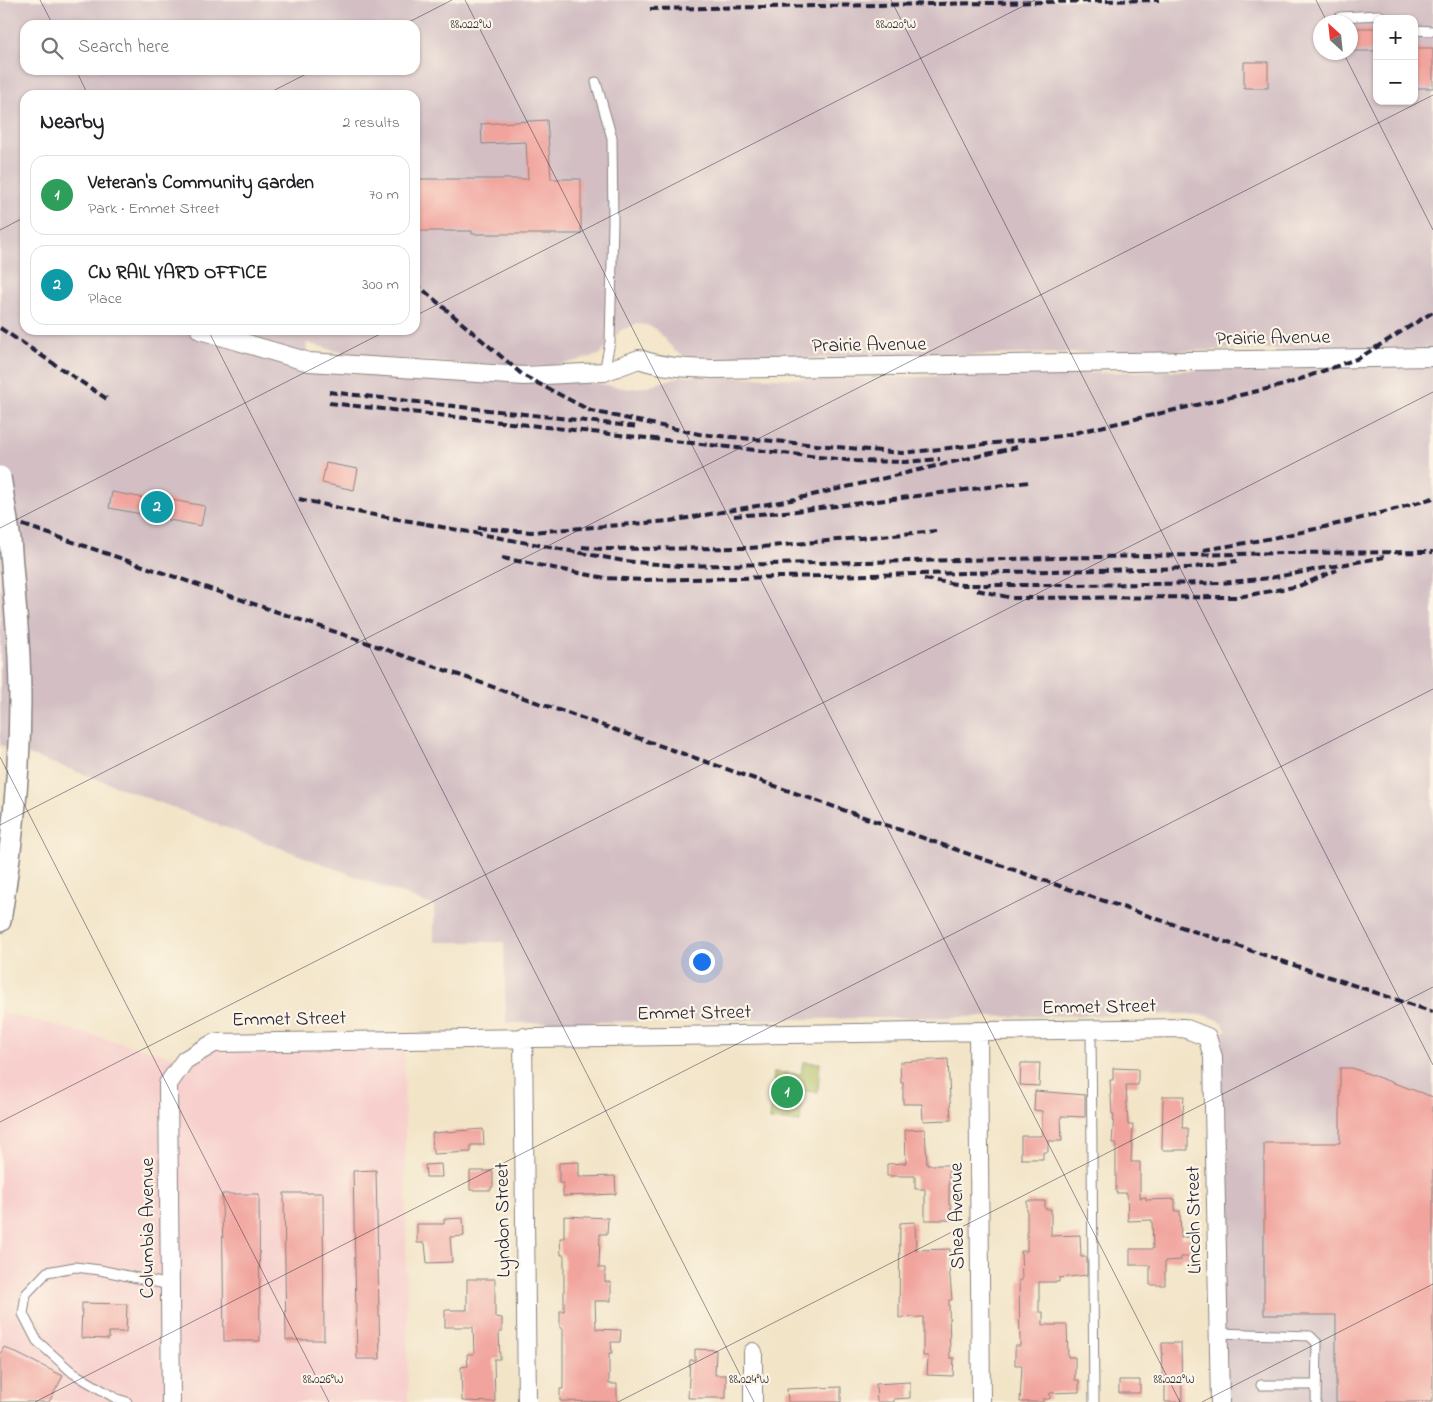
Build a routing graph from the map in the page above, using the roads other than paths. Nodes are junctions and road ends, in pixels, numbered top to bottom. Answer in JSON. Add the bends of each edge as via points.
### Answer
{"nodes":[{"id":1,"x":1373,"y":15,"type":"edge"},
{"id":2,"x":1358,"y":16,"type":"edge"},
{"id":3,"x":1418,"y":30,"type":"edge"},
{"id":4,"x":1433,"y":31,"type":"edge"},
{"id":5,"x":596,"y":82,"type":"dead end"},
{"id":6,"x":217,"y":335,"type":"edge"},
{"id":7,"x":1433,"y":357,"type":"edge"},
{"id":8,"x":604,"y":372,"type":"junction"},
{"id":9,"x":0,"y":477,"type":"edge"},
{"id":10,"x":0,"y":921,"type":"edge"},
{"id":11,"x":978,"y":1030,"type":"junction"},
{"id":12,"x":1091,"y":1030,"type":"junction"},
{"id":13,"x":1207,"y":1037,"type":"joint"},
{"id":14,"x":523,"y":1038,"type":"junction"},
{"id":15,"x":185,"y":1060,"type":"joint"},
{"id":16,"x":170,"y":1285,"type":"junction"},
{"id":17,"x":1218,"y":1333,"type":"junction"},
{"id":18,"x":753,"y":1352,"type":"dead end"},
{"id":19,"x":1261,"y":1385,"type":"dead end"},
{"id":20,"x":1316,"y":1385,"type":"junction"},
{"id":21,"x":127,"y":1402,"type":"edge"},
{"id":22,"x":171,"y":1402,"type":"edge"},
{"id":23,"x":527,"y":1402,"type":"edge"},
{"id":24,"x":753,"y":1402,"type":"edge"},
{"id":25,"x":981,"y":1402,"type":"edge"},
{"id":26,"x":1094,"y":1402,"type":"edge"},
{"id":27,"x":1220,"y":1402,"type":"edge"},
{"id":28,"x":1316,"y":1402,"type":"edge"}],
"edges":[{"from":1,"to":2,"type":"lane"},
{"from":3,"to":4,"type":"lane"},
{"from":5,"to":8,"type":"lane","via":[[612,138],[610,342]]},
{"from":6,"to":8,"type":"street","name":"Prairie Avenue","via":[[309,362],[524,376]]},
{"from":7,"to":8,"type":"street","name":"Prairie Avenue","via":[[715,370],[679,368],[639,359]]},
{"from":9,"to":10,"type":"street","bridge":true,"via":[[10,540],[21,662],[15,822]]},
{"from":11,"to":12,"type":"street","name":"Emmet Street"},
{"from":11,"to":14,"type":"street","name":"Emmet Street"},
{"from":11,"to":25,"type":"street","name":"Shea Avenue"},
{"from":12,"to":13,"type":"street","name":"Emmet Street","via":[[1184,1028]]},
{"from":12,"to":26,"type":"lane"},
{"from":13,"to":17,"type":"street","name":"Lincoln Street","via":[[1212,1057]]},
{"from":14,"to":15,"type":"street","name":"Emmet Street","via":[[214,1043]]},
{"from":14,"to":23,"type":"street","name":"Lyndon Street"},
{"from":15,"to":16,"type":"street","name":"Columbia Avenue","via":[[168,1084]]},
{"from":16,"to":21,"type":"lane","via":[[75,1267],[47,1272],[26,1294],[23,1314],[37,1341],[73,1373]]},
{"from":16,"to":22,"type":"street","name":"Columbia Avenue"},
{"from":17,"to":20,"type":"lane","via":[[1310,1336],[1317,1343]]},
{"from":17,"to":27,"type":"street","name":"Lincoln Street"},
{"from":18,"to":24,"type":"street"},
{"from":19,"to":20,"type":"lane"},
{"from":20,"to":28,"type":"lane"}]}
